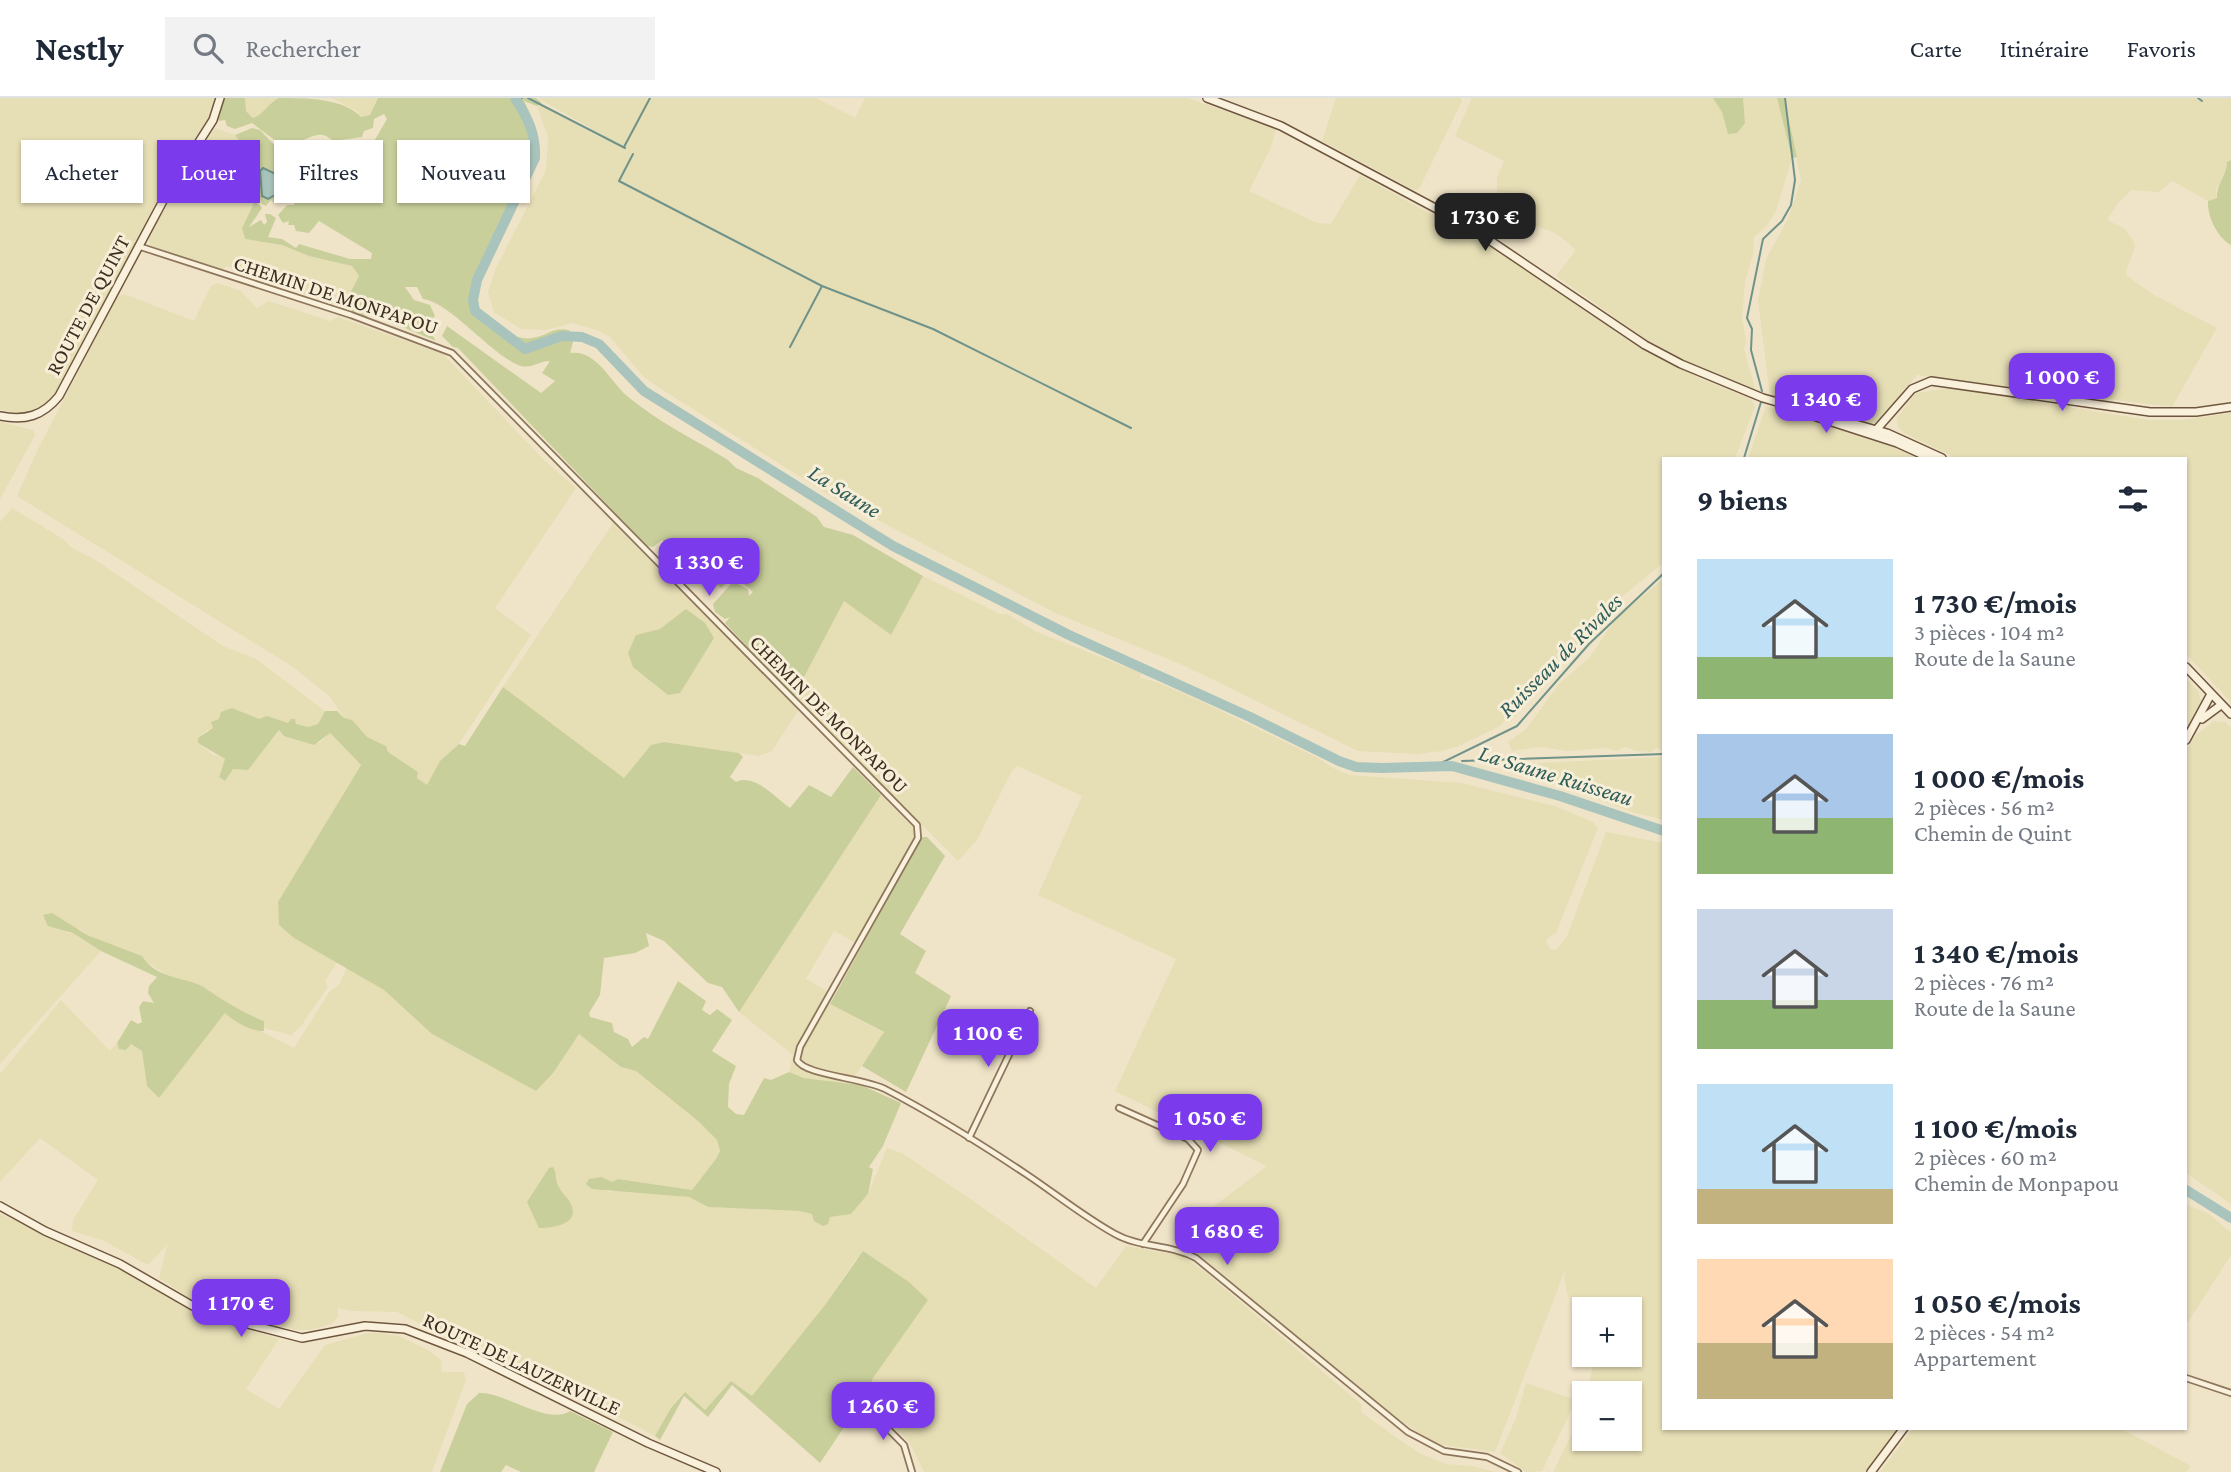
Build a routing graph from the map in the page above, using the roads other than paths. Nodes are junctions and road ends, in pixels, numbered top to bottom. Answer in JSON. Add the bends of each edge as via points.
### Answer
{"nodes":[{"id":1,"x":220,"y":98,"type":"edge"},
{"id":2,"x":1207,"y":98,"type":"edge"},
{"id":3,"x":138,"y":246,"type":"junction"},
{"id":4,"x":2231,"y":407,"type":"edge"},
{"id":5,"x":1890,"y":415,"type":"junction"},
{"id":6,"x":0,"y":416,"type":"edge"},
{"id":7,"x":1877,"y":433,"type":"junction"},
{"id":8,"x":1887,"y":433,"type":"junction"},
{"id":9,"x":1928,"y":457,"type":"edge"},
{"id":10,"x":1940,"y":457,"type":"edge"},
{"id":11,"x":2187,"y":668,"type":"edge"},
{"id":12,"x":2211,"y":694,"type":"junction"},
{"id":13,"x":2221,"y":705,"type":"junction"},
{"id":14,"x":2231,"y":714,"type":"edge"},
{"id":15,"x":2196,"y":724,"type":"junction"},
{"id":16,"x":2187,"y":738,"type":"edge"},
{"id":17,"x":1030,"y":1011,"type":"dead end"},
{"id":18,"x":1119,"y":1108,"type":"dead end"},
{"id":19,"x":969,"y":1138,"type":"junction"},
{"id":20,"x":0,"y":1206,"type":"edge"},
{"id":21,"x":1143,"y":1244,"type":"junction"},
{"id":22,"x":2187,"y":1378,"type":"edge"},
{"id":23,"x":2231,"y":1393,"type":"edge"},
{"id":24,"x":865,"y":1406,"type":"dead end"},
{"id":25,"x":1902,"y":1430,"type":"edge"},
{"id":26,"x":716,"y":1472,"type":"edge"},
{"id":27,"x":912,"y":1472,"type":"edge"},
{"id":28,"x":1518,"y":1472,"type":"edge"},
{"id":29,"x":1871,"y":1472,"type":"edge"}],
"edges":[{"from":1,"to":3,"type":"street","name":"ROUTE DE QUINT","via":[[210,125]]},
{"from":2,"to":7,"type":"street","via":[[1282,126],[1467,225],[1673,360],[1724,383]]},
{"from":3,"to":6,"type":"street","name":"ROUTE DE QUINT","via":[[59,396],[36,415]]},
{"from":3,"to":19,"type":"street","name":"CHEMIN DE MONPAPOU","via":[[452,353],[917,825],[918,838],[800,1047],[797,1060],[800,1067],[812,1072],[854,1077],[884,1088]]},
{"from":4,"to":5,"type":"street","via":[[2150,412],[1937,381],[1912,389]]},
{"from":5,"to":7,"type":"street"},
{"from":5,"to":8,"type":"street"},
{"from":7,"to":8,"type":"street"},
{"from":7,"to":9,"type":"street"},
{"from":8,"to":10,"type":"street"},
{"from":11,"to":12,"type":"street"},
{"from":12,"to":13,"type":"street"},
{"from":12,"to":15,"type":"street"},
{"from":13,"to":14,"type":"street"},
{"from":13,"to":15,"type":"street"},
{"from":15,"to":16,"type":"street"},
{"from":17,"to":19,"type":"street"},
{"from":18,"to":21,"type":"street","via":[[1188,1139],[1198,1150],[1183,1184]]},
{"from":19,"to":21,"type":"street","name":"CHEMIN DE MONPAPOU","via":[[1117,1236]]},
{"from":20,"to":26,"type":"street","name":"ROUTE DE LAUZERVILLE","via":[[220,1318],[302,1338],[365,1326],[394,1326],[445,1343]]},
{"from":21,"to":28,"type":"street","name":"CHEMIN DE MONPAPOU","via":[[1179,1249],[1196,1258],[1357,1393],[1425,1443],[1496,1460]]},
{"from":22,"to":23,"type":"street"},
{"from":24,"to":27,"type":"street","via":[[904,1445]]},
{"from":25,"to":29,"type":"street"}]}
